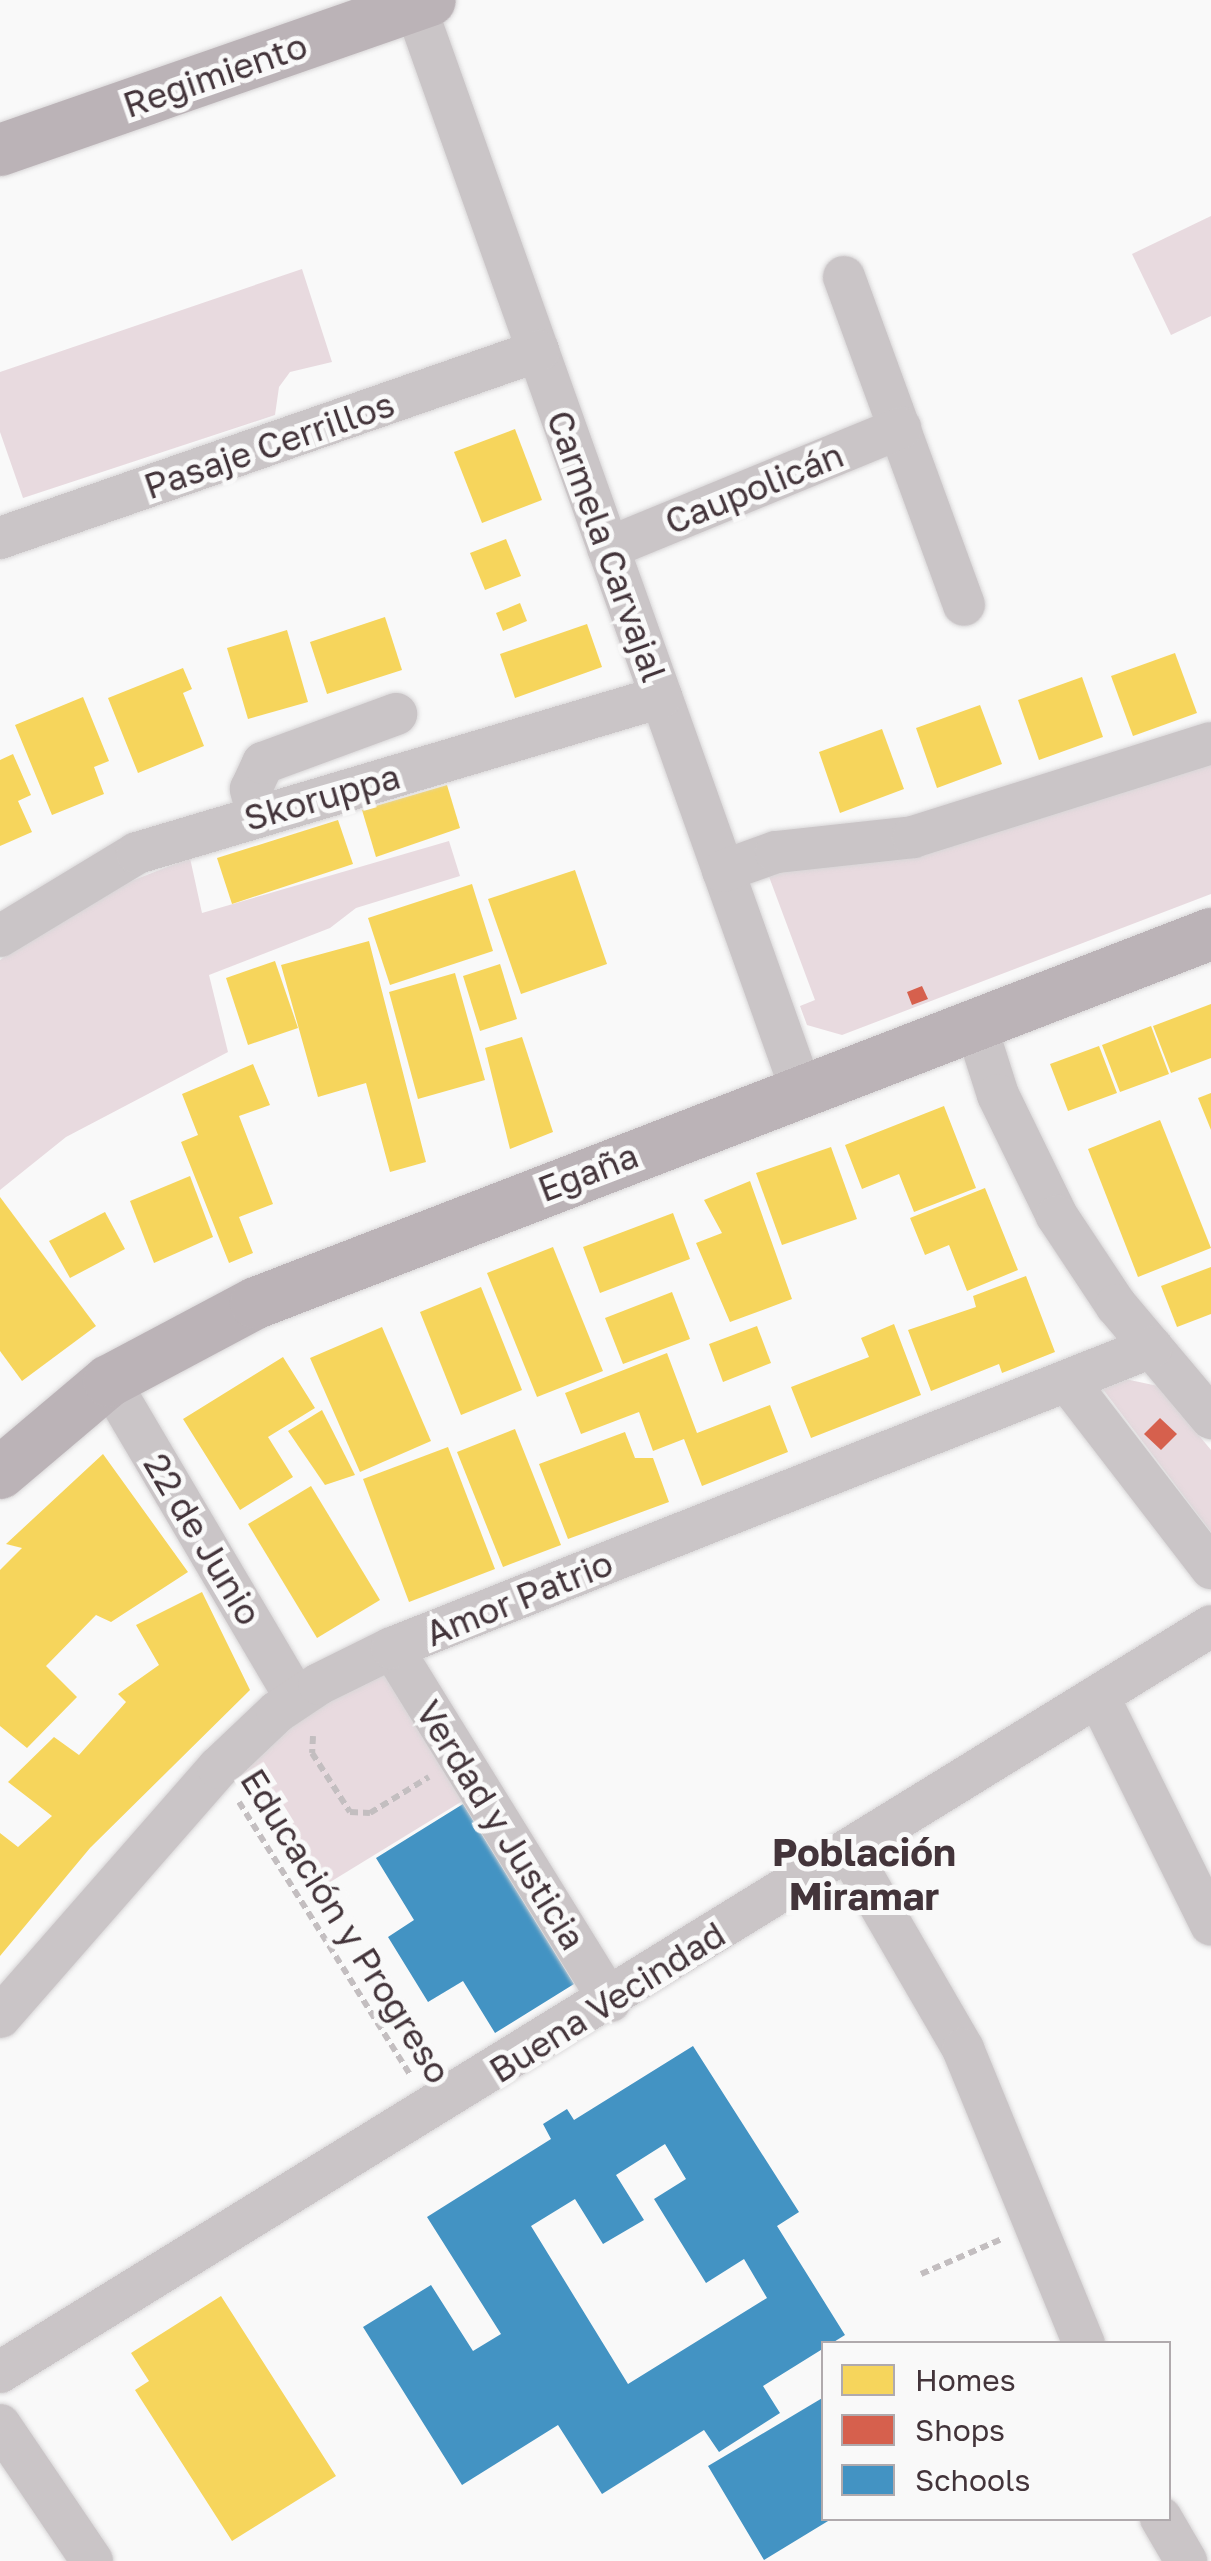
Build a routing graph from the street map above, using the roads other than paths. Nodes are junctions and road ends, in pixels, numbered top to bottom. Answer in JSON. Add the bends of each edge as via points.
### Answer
{"nodes":[{"id":1,"x":419,"y":2,"type":"edge"},
{"id":2,"x":0,"y":150,"type":"edge"},
{"id":3,"x":844,"y":277,"type":"dead end"},
{"id":4,"x":538,"y":351,"type":"junction"},
{"id":5,"x":900,"y":428,"type":"junction"},
{"id":6,"x":0,"y":538,"type":"edge"},
{"id":7,"x":608,"y":548,"type":"junction"},
{"id":8,"x":964,"y":605,"type":"dead end"},
{"id":9,"x":661,"y":698,"type":"junction"},
{"id":10,"x":396,"y":714,"type":"dead end"},
{"id":11,"x":1211,"y":743,"type":"edge"},
{"id":12,"x":258,"y":816,"type":"junction"},
{"id":13,"x":723,"y":871,"type":"junction"},
{"id":14,"x":1211,"y":934,"type":"edge"},
{"id":15,"x":0,"y":936,"type":"edge"},
{"id":16,"x":976,"y":1026,"type":"junction"},
{"id":17,"x":802,"y":1092,"type":"junction"},
{"id":18,"x":1152,"y":1347,"type":"junction"},
{"id":19,"x":108,"y":1381,"type":"junction"},
{"id":20,"x":1068,"y":1382,"type":"junction"},
{"id":21,"x":1211,"y":1418,"type":"edge"},
{"id":22,"x":0,"y":1474,"type":"edge"},
{"id":23,"x":1211,"y":1568,"type":"edge"},
{"id":24,"x":1211,"y":1626,"type":"edge"},
{"id":25,"x":392,"y":1648,"type":"junction"},
{"id":26,"x":1098,"y":1696,"type":"junction"},
{"id":27,"x":308,"y":1712,"type":"junction"},
{"id":28,"x":849,"y":1852,"type":"junction"},
{"id":29,"x":1211,"y":1925,"type":"edge"},
{"id":30,"x":610,"y":2001,"type":"junction"},
{"id":31,"x":0,"y":2017,"type":"edge"},
{"id":32,"x":1083,"y":2341,"type":"edge"},
{"id":33,"x":0,"y":2372,"type":"edge"},
{"id":34,"x":0,"y":2425,"type":"edge"},
{"id":35,"x":1163,"y":2521,"type":"edge"},
{"id":36,"x":92,"y":2561,"type":"edge"},
{"id":37,"x":1186,"y":2561,"type":"edge"}],
"edges":[{"from":1,"to":2,"type":"main road","name":"Regimiento"},
{"from":1,"to":4,"type":"street","name":"Carmela Carvajal"},
{"from":3,"to":5,"type":"street"},
{"from":4,"to":6,"type":"street","name":"Pasaje Cerrillos"},
{"from":4,"to":7,"type":"street","name":"Carmela Carvajal"},
{"from":5,"to":7,"type":"street","name":"Caupolicán"},
{"from":5,"to":8,"type":"street"},
{"from":7,"to":9,"type":"street","name":"Carmela Carvajal"},
{"from":9,"to":12,"type":"street","name":"Skoruppa"},
{"from":9,"to":13,"type":"street","name":"Carmela Carvajal"},
{"from":10,"to":12,"type":"street","via":[[263,763],[251,789]]},
{"from":11,"to":13,"type":"street","via":[[913,837],[776,852]]},
{"from":12,"to":15,"type":"street","name":"Skoruppa","via":[[118,861]]},
{"from":13,"to":17,"type":"street","name":"Carmela Carvajal"},
{"from":14,"to":16,"type":"main road","name":"Egaña"},
{"from":16,"to":17,"type":"main road","name":"Egaña"},
{"from":16,"to":18,"type":"street","via":[[998,1095],[1057,1216]]},
{"from":17,"to":19,"type":"main road","name":"Egaña","via":[[312,1278]]},
{"from":18,"to":20,"type":"street","name":"Amor Patrio"},
{"from":18,"to":21,"type":"street"},
{"from":19,"to":22,"type":"main road","name":"Egaña"},
{"from":19,"to":27,"type":"street","name":"22 de Junio"},
{"from":20,"to":23,"type":"street"},
{"from":20,"to":25,"type":"street","name":"Amor Patrio"},
{"from":24,"to":26,"type":"street","name":"Buena Vecindad"},
{"from":25,"to":27,"type":"street","name":"Amor Patrio"},
{"from":25,"to":30,"type":"street","name":"Verdad y Justicia"},
{"from":26,"to":28,"type":"street","name":"Buena Vecindad"},
{"from":26,"to":29,"type":"street"},
{"from":27,"to":31,"type":"street","name":"Amor Patrio","via":[[218,1768]]},
{"from":28,"to":30,"type":"street","name":"Buena Vecindad"},
{"from":28,"to":32,"type":"street","via":[[963,2049]]},
{"from":30,"to":33,"type":"street","name":"Buena Vecindad"},
{"from":34,"to":36,"type":"street"},
{"from":35,"to":37,"type":"street"}]}
